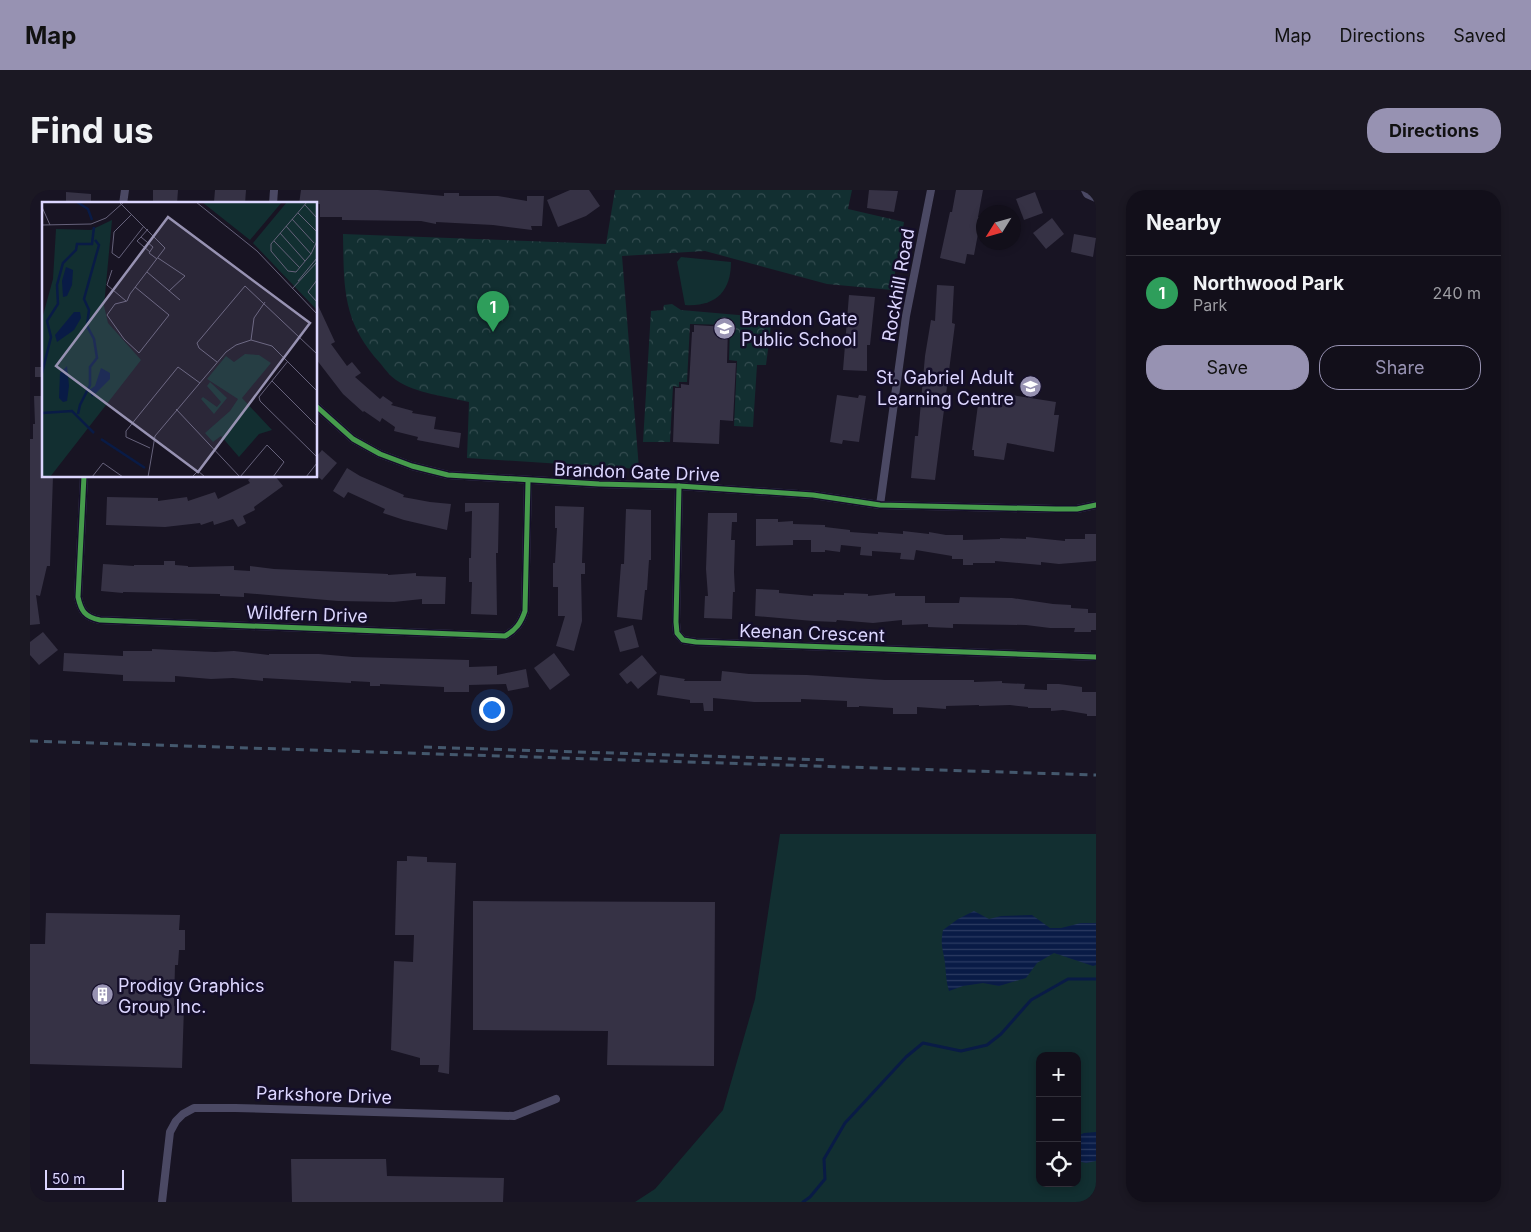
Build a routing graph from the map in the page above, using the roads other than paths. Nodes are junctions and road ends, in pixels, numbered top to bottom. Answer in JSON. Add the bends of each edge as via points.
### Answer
{"nodes":[{"id":1,"x":931,"y":190,"type":"edge"},
{"id":2,"x":1085,"y":190,"type":"edge"},
{"id":3,"x":1096,"y":198,"type":"edge"},
{"id":4,"x":318,"y":408,"type":"edge"},
{"id":5,"x":84,"y":478,"type":"edge"},
{"id":6,"x":528,"y":481,"type":"junction"},
{"id":7,"x":679,"y":486,"type":"junction"},
{"id":8,"x":880,"y":505,"type":"junction"},
{"id":9,"x":1096,"y":505,"type":"edge"},
{"id":10,"x":1096,"y":657,"type":"edge"},
{"id":11,"x":556,"y":1099,"type":"dead end"},
{"id":12,"x":162,"y":1202,"type":"edge"}],
"edges":[{"from":1,"to":8,"type":"street","name":"Rockhill Road","via":[[906,316]]},
{"from":2,"to":3,"type":"street"},
{"from":4,"to":6,"type":"street","name":"Brandon Gate Drive","via":[[353,439],[412,466],[448,475]]},
{"from":5,"to":6,"type":"street","name":"Wildfern Drive","via":[[78,597],[82,611],[89,618],[505,636],[522,622],[525,611]]},
{"from":6,"to":7,"type":"street","name":"Brandon Gate Drive"},
{"from":7,"to":8,"type":"street","name":"Brandon Gate Drive","via":[[808,495]]},
{"from":7,"to":10,"type":"street","name":"Keenan Crescent","via":[[676,622],[677,633],[683,640]]},
{"from":8,"to":9,"type":"street","name":"Brandon Gate Drive","via":[[1077,509]]},
{"from":11,"to":12,"type":"street","name":"Parkshore Drive","via":[[514,1116],[194,1108],[176,1120],[170,1132]]}]}
